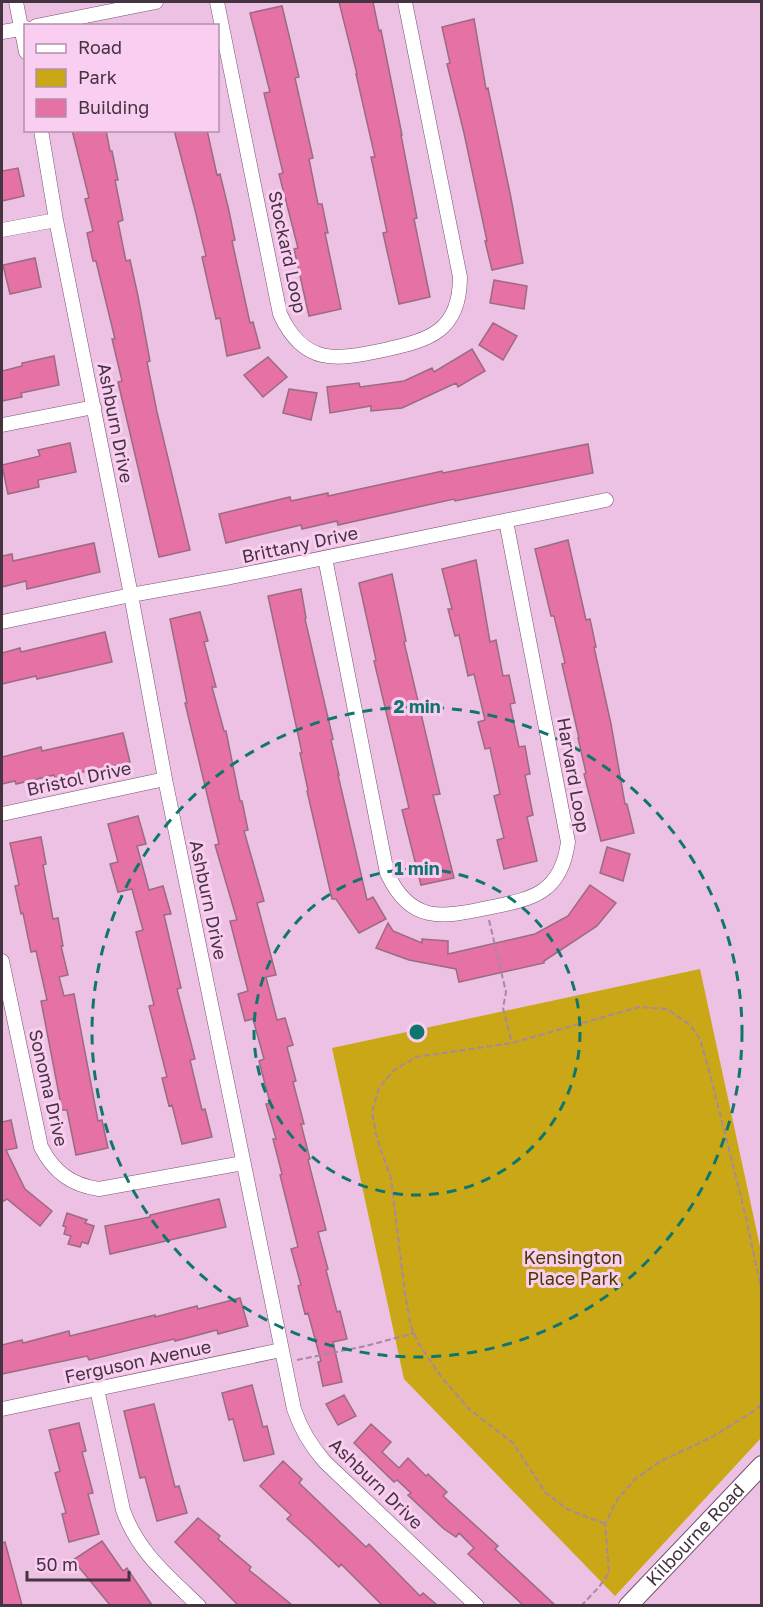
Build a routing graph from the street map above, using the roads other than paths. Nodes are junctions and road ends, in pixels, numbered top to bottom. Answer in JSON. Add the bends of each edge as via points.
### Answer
{"nodes":[{"id":1,"x":16,"y":2,"type":"edge"},
{"id":2,"x":156,"y":2,"type":"edge"},
{"id":3,"x":217,"y":2,"type":"edge"},
{"id":4,"x":405,"y":2,"type":"edge"},
{"id":5,"x":46,"y":24,"type":"edge"},
{"id":6,"x":23,"y":28,"type":"edge"},
{"id":7,"x":2,"y":32,"type":"edge"},
{"id":8,"x":41,"y":132,"type":"edge"},
{"id":9,"x":56,"y":220,"type":"junction"},
{"id":10,"x":2,"y":230,"type":"edge"},
{"id":11,"x":94,"y":407,"type":"junction"},
{"id":12,"x":2,"y":425,"type":"edge"},
{"id":13,"x":606,"y":500,"type":"dead end"},
{"id":14,"x":506,"y":521,"type":"junction"},
{"id":15,"x":325,"y":558,"type":"junction"},
{"id":16,"x":131,"y":595,"type":"junction"},
{"id":17,"x":2,"y":622,"type":"edge"},
{"id":18,"x":165,"y":779,"type":"junction"},
{"id":19,"x":2,"y":814,"type":"edge"},
{"id":20,"x":2,"y":961,"type":"edge"},
{"id":21,"x":243,"y":1163,"type":"junction"},
{"id":22,"x":283,"y":1357,"type":"junction"},
{"id":23,"x":97,"y":1389,"type":"junction"},
{"id":24,"x":2,"y":1409,"type":"edge"},
{"id":25,"x":762,"y":1465,"type":"edge"},
{"id":26,"x":199,"y":1605,"type":"edge"},
{"id":27,"x":477,"y":1605,"type":"edge"},
{"id":28,"x":628,"y":1605,"type":"edge"}],
"edges":[{"from":1,"to":6,"type":"street"},
{"from":2,"to":5,"type":"street"},
{"from":3,"to":4,"type":"street","name":"Stockard Loop","via":[[280,314],[296,340],[322,356],[337,358],[430,337],[450,318],[460,292]]},
{"from":6,"to":7,"type":"street"},
{"from":8,"to":9,"type":"street","name":"Ashburn Drive"},
{"from":9,"to":10,"type":"street"},
{"from":9,"to":11,"type":"street","name":"Ashburn Drive"},
{"from":11,"to":12,"type":"street"},
{"from":11,"to":16,"type":"street","name":"Ashburn Drive"},
{"from":13,"to":14,"type":"street","name":"Brittany Drive"},
{"from":14,"to":15,"type":"street","name":"Brittany Drive"},
{"from":14,"to":15,"type":"street","name":"Harvard Loop","via":[[568,842],[561,870],[540,893],[526,900],[451,915],[431,914],[417,909],[393,887],[387,873]]},
{"from":15,"to":16,"type":"street","name":"Brittany Drive"},
{"from":16,"to":17,"type":"street","name":"Brittany Drive"},
{"from":16,"to":18,"type":"street","name":"Ashburn Drive"},
{"from":18,"to":19,"type":"street","name":"Bristol Drive"},
{"from":18,"to":21,"type":"street","name":"Ashburn Drive"},
{"from":20,"to":21,"type":"street","name":"Sonoma Drive","via":[[41,1147],[58,1172],[76,1184],[99,1189]]},
{"from":21,"to":22,"type":"street","name":"Ashburn Drive"},
{"from":22,"to":23,"type":"street","name":"Ferguson Avenue"},
{"from":22,"to":27,"type":"street","name":"Ashburn Drive","via":[[294,1409],[311,1446]]},
{"from":23,"to":24,"type":"street","name":"Ferguson Avenue"},
{"from":23,"to":26,"type":"street","via":[[129,1528],[152,1561]]},
{"from":25,"to":28,"type":"main road","name":"Kilbourne Road"}]}
